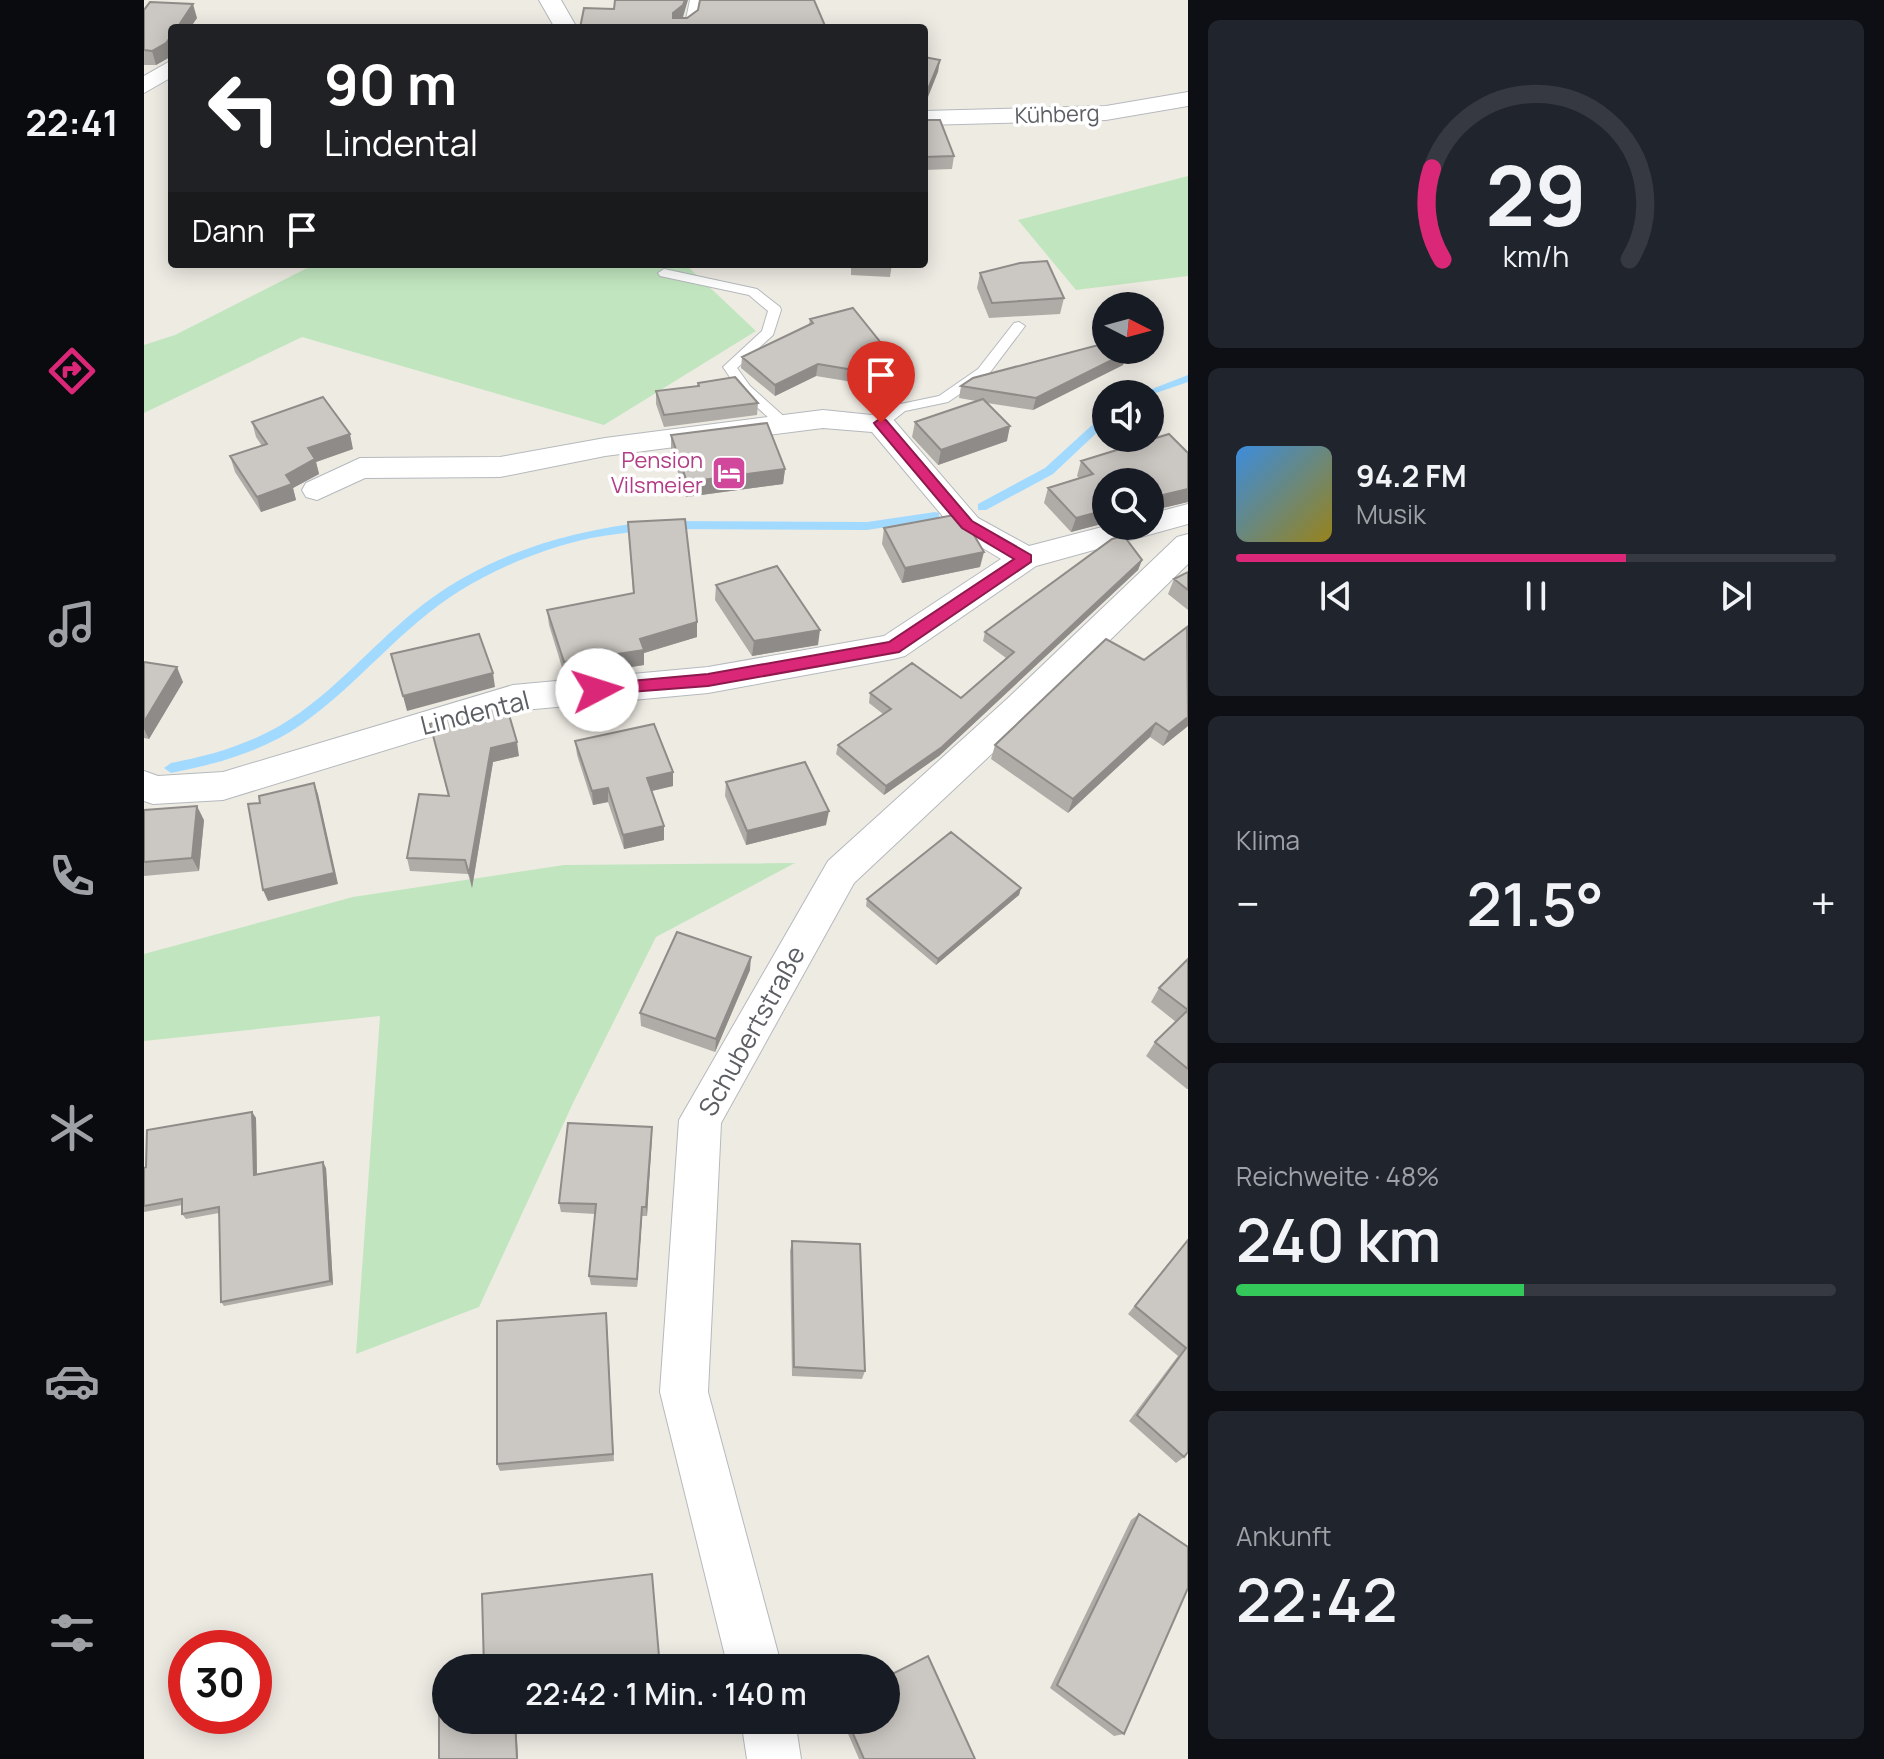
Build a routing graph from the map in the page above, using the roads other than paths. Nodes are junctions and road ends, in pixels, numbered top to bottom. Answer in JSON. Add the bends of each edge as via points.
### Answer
{"nodes":[{"id":1,"x":550,"y":0,"type":"edge"},
{"id":2,"x":695,"y":0,"type":"edge"},
{"id":3,"x":564,"y":24,"type":"edge"},
{"id":4,"x":686,"y":24,"type":"edge"},
{"id":5,"x":168,"y":70,"type":"edge"},
{"id":6,"x":144,"y":86,"type":"edge"},
{"id":7,"x":1188,"y":99,"type":"edge"},
{"id":8,"x":928,"y":118,"type":"edge"},
{"id":9,"x":664,"y":273,"type":"dead end"},
{"id":10,"x":1019,"y":326,"type":"dead end"},
{"id":11,"x":881,"y":423,"type":"junction"},
{"id":12,"x":784,"y":424,"type":"junction"},
{"id":13,"x":317,"y":490,"type":"dead end"},
{"id":14,"x":1188,"y":514,"type":"edge"},
{"id":15,"x":1164,"y":520,"type":"edge"},
{"id":16,"x":1092,"y":540,"type":"edge"},
{"id":17,"x":1188,"y":545,"type":"edge"},
{"id":18,"x":1025,"y":558,"type":"junction"},
{"id":19,"x":144,"y":785,"type":"edge"},
{"id":20,"x":751,"y":1654,"type":"edge"},
{"id":21,"x":770,"y":1734,"type":"edge"},
{"id":22,"x":774,"y":1759,"type":"edge"}],
"edges":[{"from":1,"to":3,"type":"street"},
{"from":2,"to":4,"type":"lane"},
{"from":5,"to":6,"type":"street"},
{"from":7,"to":8,"type":"street","name":"Kühberg","via":[[1106,113]]},
{"from":9,"to":12,"type":"lane","via":[[753,292],[775,310],[768,332],[730,367],[745,389]]},
{"from":10,"to":11,"type":"lane","via":[[983,372],[943,399],[901,408]]},
{"from":11,"to":12,"type":"street","via":[[823,419]]},
{"from":11,"to":18,"type":"street","via":[[967,525]]},
{"from":12,"to":13,"type":"street","via":[[605,447],[500,467],[360,468]]},
{"from":14,"to":15,"type":"street","name":"Lindental"},
{"from":16,"to":18,"type":"street","name":"Lindental"},
{"from":17,"to":20,"type":"street","name":"Schubertstraße","via":[[841,872],[700,1120],[684,1392]]},
{"from":18,"to":19,"type":"street","name":"Lindental","via":[[893,647],[708,680],[513,698],[223,786],[153,790]]},
{"from":21,"to":22,"type":"street"}]}
